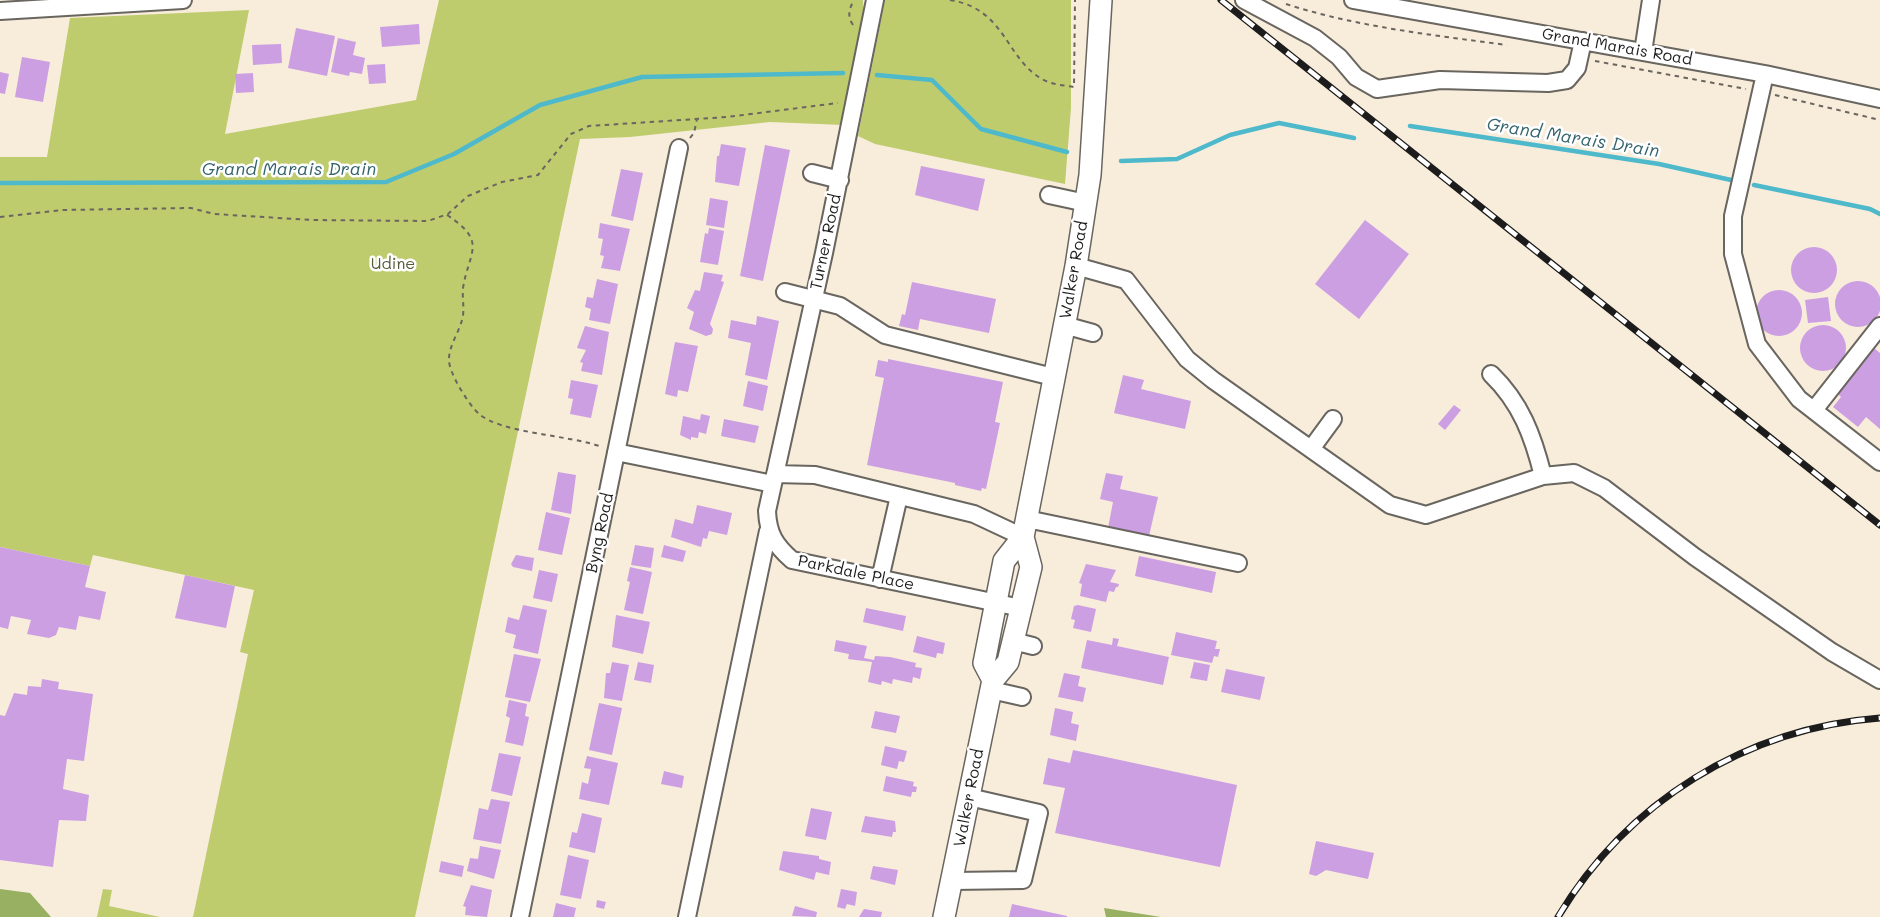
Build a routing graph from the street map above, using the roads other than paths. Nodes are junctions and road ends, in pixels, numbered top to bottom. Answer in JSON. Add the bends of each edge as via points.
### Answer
{"nodes":[{"id":1,"x":183,"y":0,"type":"edge"},
{"id":2,"x":875,"y":0,"type":"edge"},
{"id":3,"x":1101,"y":0,"type":"edge"},
{"id":4,"x":1244,"y":0,"type":"edge"},
{"id":5,"x":1353,"y":0,"type":"edge"},
{"id":6,"x":1651,"y":0,"type":"edge"},
{"id":7,"x":28,"y":4,"type":"edge"},
{"id":8,"x":0,"y":11,"type":"edge"},
{"id":9,"x":1583,"y":41,"type":"junction"},
{"id":10,"x":1643,"y":52,"type":"junction"},
{"id":11,"x":1765,"y":74,"type":"junction"},
{"id":12,"x":1880,"y":99,"type":"edge"},
{"id":13,"x":679,"y":148,"type":"road end"},
{"id":14,"x":812,"y":173,"type":"dead end"},
{"id":15,"x":840,"y":180,"type":"junction"},
{"id":16,"x":1049,"y":195,"type":"dead end"},
{"id":17,"x":1086,"y":203,"type":"junction"},
{"id":18,"x":1076,"y":266,"type":"junction"},
{"id":19,"x":785,"y":292,"type":"dead end"},
{"id":20,"x":814,"y":299,"type":"junction"},
{"id":21,"x":1064,"y":325,"type":"junction"},
{"id":22,"x":1880,"y":326,"type":"edge"},
{"id":23,"x":1093,"y":333,"type":"dead end"},
{"id":24,"x":1491,"y":374,"type":"dead end"},
{"id":25,"x":1053,"y":377,"type":"junction"},
{"id":26,"x":1814,"y":410,"type":"junction"},
{"id":27,"x":1333,"y":419,"type":"dead end"},
{"id":28,"x":1311,"y":449,"type":"junction"},
{"id":29,"x":616,"y":452,"type":"junction"},
{"id":30,"x":1880,"y":462,"type":"edge"},
{"id":31,"x":1543,"y":476,"type":"junction"},
{"id":32,"x":774,"y":479,"type":"junction"},
{"id":33,"x":899,"y":496,"type":"junction"},
{"id":34,"x":1025,"y":528,"type":"junction"},
{"id":35,"x":768,"y":531,"type":"junction"},
{"id":36,"x":1238,"y":563,"type":"dead end"},
{"id":37,"x":880,"y":579,"type":"junction"},
{"id":38,"x":996,"y":603,"type":"junction"},
{"id":39,"x":1021,"y":608,"type":"junction"},
{"id":40,"x":1880,"y":680,"type":"edge"},
{"id":41,"x":992,"y":685,"type":"junction"},
{"id":42,"x":1022,"y":697,"type":"dead end"},
{"id":43,"x":969,"y":797,"type":"junction"},
{"id":44,"x":952,"y":881,"type":"junction"},
{"id":45,"x":520,"y":917,"type":"edge"},
{"id":46,"x":687,"y":917,"type":"edge"},
{"id":47,"x":945,"y":917,"type":"edge"}],
"edges":[{"from":1,"to":7,"type":"street"},
{"from":2,"to":15,"type":"street","name":"Turner Road"},
{"from":3,"to":17,"type":"main road","name":"Walker Road"},
{"from":4,"to":9,"type":"street","via":[[1315,38],[1340,57],[1356,77],[1377,89],[1440,80],[1567,80],[1577,68]]},
{"from":5,"to":9,"type":"street","name":"Grand Marais Road"},
{"from":6,"to":10,"type":"street"},
{"from":7,"to":8,"type":"street"},
{"from":9,"to":10,"type":"street","name":"Grand Marais Road"},
{"from":10,"to":11,"type":"street","name":"Grand Marais Road"},
{"from":11,"to":12,"type":"street","name":"Grand Marais Road"},
{"from":11,"to":26,"type":"street","via":[[1733,216],[1733,254],[1757,344],[1799,399]]},
{"from":13,"to":29,"type":"street","name":"Byng Road"},
{"from":14,"to":15,"type":"street"},
{"from":15,"to":20,"type":"street","name":"Turner Road"},
{"from":16,"to":17,"type":"street"},
{"from":17,"to":18,"type":"main road","name":"Walker Road"},
{"from":18,"to":21,"type":"main road","name":"Walker Road"},
{"from":18,"to":28,"type":"street","via":[[1126,280],[1187,358]]},
{"from":19,"to":20,"type":"street"},
{"from":20,"to":25,"type":"street","via":[[840,306],[885,335]]},
{"from":20,"to":32,"type":"street","name":"Turner Road"},
{"from":21,"to":23,"type":"street"},
{"from":21,"to":25,"type":"main road","name":"Walker Road"},
{"from":22,"to":26,"type":"street"},
{"from":24,"to":31,"type":"street","via":[[1510,393],[1533,435]]},
{"from":25,"to":34,"type":"main road","name":"Walker Road"},
{"from":26,"to":30,"type":"street"},
{"from":27,"to":28,"type":"street"},
{"from":28,"to":31,"type":"street","via":[[1390,505],[1426,515]]},
{"from":29,"to":32,"type":"street"},
{"from":29,"to":45,"type":"street","name":"Byng Road"},
{"from":31,"to":40,"type":"street","via":[[1574,473],[1604,488],[1695,557],[1832,652]]},
{"from":32,"to":33,"type":"street","via":[[815,475]]},
{"from":32,"to":35,"type":"street","via":[[767,511]]},
{"from":33,"to":34,"type":"street"},
{"from":33,"to":37,"type":"street"},
{"from":34,"to":36,"type":"street"},
{"from":34,"to":38,"type":"main road","name":"Walker Road","via":[[1004,561]]},
{"from":34,"to":39,"type":"main road","name":"Walker Road","via":[[1031,567]]},
{"from":35,"to":37,"type":"street","name":"Parkdale Place","via":[[777,548],[792,560]]},
{"from":35,"to":46,"type":"street"},
{"from":37,"to":38,"type":"street","name":"Parkdale Place"},
{"from":38,"to":39,"type":"street","name":"Parkdale Place"},
{"from":38,"to":41,"type":"main road","name":"Walker Road","via":[[984,663]]},
{"from":39,"to":41,"type":"main road","name":"Walker Road","via":[[1023,644]]},
{"from":41,"to":42,"type":"street"},
{"from":41,"to":43,"type":"main road","name":"Walker Road"},
{"from":43,"to":44,"type":"main road","name":"Walker Road"},
{"from":43,"to":44,"type":"street","via":[[1039,813],[1023,879]]},
{"from":44,"to":47,"type":"main road","name":"Walker Road"}]}
